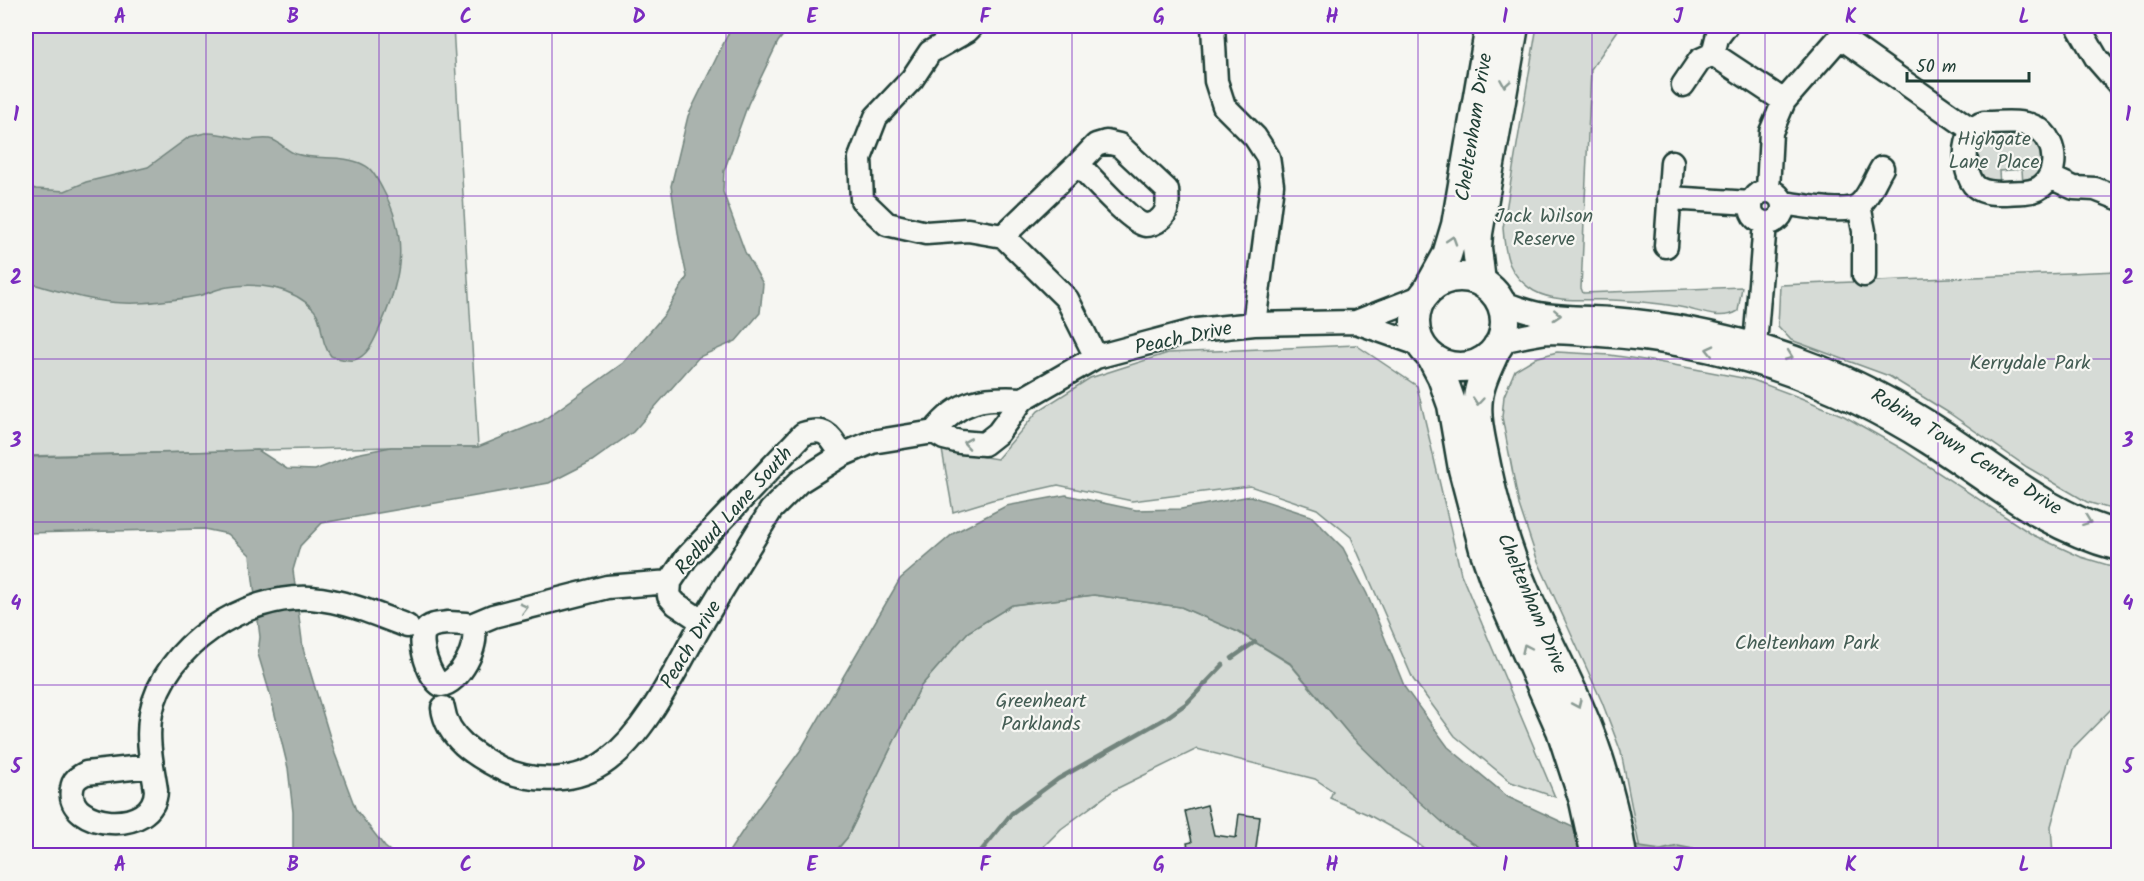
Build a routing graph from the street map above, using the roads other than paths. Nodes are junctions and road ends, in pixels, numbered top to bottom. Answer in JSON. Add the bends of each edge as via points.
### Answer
{"nodes":[{"id":1,"x":972,"y":26,"type":"edge"},
{"id":2,"x":1213,"y":26,"type":"edge"},
{"id":3,"x":1490,"y":26,"type":"edge"},
{"id":4,"x":1514,"y":26,"type":"edge"},
{"id":5,"x":1726,"y":26,"type":"edge"},
{"id":6,"x":2078,"y":26,"type":"edge"},
{"id":7,"x":1842,"y":31,"type":"edge"},
{"id":8,"x":1713,"y":54,"type":"junction"},
{"id":9,"x":2118,"y":83,"type":"edge"},
{"id":10,"x":1683,"y":85,"type":"dead end"},
{"id":11,"x":1784,"y":101,"type":"junction"},
{"id":12,"x":1972,"y":130,"type":"junction"},
{"id":13,"x":1672,"y":162,"type":"dead end"},
{"id":14,"x":1078,"y":164,"type":"dead end"},
{"id":15,"x":1882,"y":168,"type":"dead end"},
{"id":16,"x":2050,"y":177,"type":"junction"},
{"id":17,"x":1670,"y":198,"type":"junction"},
{"id":18,"x":2118,"y":198,"type":"edge"},
{"id":19,"x":1767,"y":199,"type":"junction"},
{"id":20,"x":1859,"y":205,"type":"junction"},
{"id":21,"x":1003,"y":236,"type":"junction"},
{"id":22,"x":1666,"y":246,"type":"dead end"},
{"id":23,"x":1864,"y":275,"type":"dead end"},
{"id":24,"x":1491,"y":292,"type":"junction"},
{"id":25,"x":1424,"y":294,"type":"junction"},
{"id":26,"x":1356,"y":322,"type":"junction"},
{"id":27,"x":1254,"y":324,"type":"junction"},
{"id":28,"x":1499,"y":344,"type":"junction"},
{"id":29,"x":1426,"y":352,"type":"junction"},
{"id":30,"x":1755,"y":353,"type":"junction"},
{"id":31,"x":1096,"y":357,"type":"junction"},
{"id":32,"x":1023,"y":399,"type":"junction"},
{"id":33,"x":934,"y":432,"type":"junction"},
{"id":34,"x":842,"y":455,"type":"junction"},
{"id":35,"x":2118,"y":531,"type":"edge"},
{"id":36,"x":2118,"y":549,"type":"edge"},
{"id":37,"x":670,"y":582,"type":"junction"},
{"id":38,"x":703,"y":622,"type":"junction"},
{"id":39,"x":469,"y":626,"type":"junction"},
{"id":40,"x":420,"y":631,"type":"junction"},
{"id":41,"x":443,"y":681,"type":"junction"},
{"id":42,"x":151,"y":766,"type":"dead end"},
{"id":43,"x":1596,"y":855,"type":"edge"},
{"id":44,"x":1622,"y":855,"type":"edge"}],
"edges":[{"from":1,"to":21,"type":"street","via":[[930,52],[912,79],[876,117],[860,158],[862,200],[887,224],[926,233],[968,230]]},
{"from":2,"to":27,"type":"street","via":[[1216,81],[1224,106],[1255,137],[1268,157],[1272,185]]},
{"from":25,"to":3,"type":"main road","name":"Cheltenham Drive","one_way":true,"via":[[1444,262],[1456,225]]},
{"from":4,"to":24,"type":"main road","name":"Cheltenham Drive","one_way":true,"via":[[1478,233],[1477,248]]},
{"from":5,"to":8,"type":"street","via":[[1717,38]]},
{"from":6,"to":9,"type":"street","via":[[2097,60]]},
{"from":7,"to":11,"type":"street"},
{"from":7,"to":12,"type":"street"},
{"from":8,"to":10,"type":"street","via":[[1700,60]]},
{"from":8,"to":11,"type":"street"},
{"from":11,"to":19,"type":"street","via":[[1771,132]]},
{"from":12,"to":16,"type":"street","via":[[1984,123],[2026,124],[2039,129],[2048,138],[2053,156]]},
{"from":12,"to":16,"type":"street","via":[[1967,138],[1967,165],[1971,180],[1979,189],[2032,191]]},
{"from":13,"to":17,"type":"street"},
{"from":14,"to":21,"type":"street"},
{"from":15,"to":20,"type":"street"},
{"from":16,"to":18,"type":"street","via":[[2068,186],[2095,189]]},
{"from":17,"to":19,"type":"street"},
{"from":17,"to":22,"type":"street"},
{"from":19,"to":20,"type":"street","via":[[1842,210]]},
{"from":19,"to":30,"type":"street","via":[[1750,208],[1755,218],[1765,223]]},
{"from":20,"to":23,"type":"street","via":[[1864,231]]},
{"from":21,"to":31,"type":"street","via":[[1067,299]]},
{"from":24,"to":25,"type":"main road","via":[[1469,278],[1448,278]]},
{"from":24,"to":28,"type":"main road","via":[[1505,324]]},
{"from":24,"to":30,"type":"street","name":"Robina Town Centre Drive","one_way":true,"via":[[1538,314],[1686,327]]},
{"from":25,"to":26,"type":"street","name":"Peach Drive"},
{"from":25,"to":29,"type":"main road","via":[[1414,323]]},
{"from":26,"to":27,"type":"street","name":"Peach Drive"},
{"from":26,"to":29,"type":"street","name":"Peach Drive"},
{"from":27,"to":31,"type":"street","name":"Peach Drive","via":[[1197,330]]},
{"from":28,"to":29,"type":"main road","via":[[1483,361],[1466,367],[1448,366]]},
{"from":30,"to":28,"type":"street","name":"Robina Town Centre Drive","one_way":true,"via":[[1623,336],[1552,332]]},
{"from":28,"to":44,"type":"main road","name":"Cheltenham Drive","one_way":true,"via":[[1477,399],[1492,494],[1516,571],[1596,749],[1613,804]]},
{"from":43,"to":29,"type":"main road","name":"Cheltenham Drive","one_way":true,"via":[[1584,801],[1557,720],[1484,549],[1462,469],[1452,405]]},
{"from":30,"to":35,"type":"street","name":"Robina Town Centre Drive","one_way":true,"via":[[1824,369],[1889,398],[2039,498],[2071,515]]},
{"from":30,"to":36,"type":"street","name":"Robina Town Centre Drive","via":[[1877,412],[2040,518],[2077,536]]},
{"from":31,"to":32,"type":"street","name":"Peach Drive"},
{"from":32,"to":33,"type":"street","name":"Peach Drive","via":[[976,400],[957,409]]},
{"from":32,"to":33,"type":"street","name":"Peach Drive","one_way":true,"via":[[998,434],[984,444],[960,442]]},
{"from":33,"to":34,"type":"street","name":"Peach Drive","via":[[872,442]]},
{"from":34,"to":37,"type":"street","name":"Redbud Lane South","via":[[829,435],[817,430],[803,434],[698,545]]},
{"from":34,"to":38,"type":"street","name":"Peach Drive","via":[[799,482],[771,510]]},
{"from":37,"to":38,"type":"street","name":"Redbud Lane South","via":[[671,600]]},
{"from":39,"to":37,"type":"street","one_way":true,"via":[[607,586]]},
{"from":38,"to":41,"type":"street","name":"Peach Drive","via":[[627,744],[584,773],[533,778],[506,770],[462,744],[450,730],[443,708],[447,703]]},
{"from":39,"to":40,"type":"street","via":[[448,623]]},
{"from":39,"to":41,"type":"street","name":"Peach Drive","via":[[475,633],[474,646]]},
{"from":40,"to":41,"type":"street"},
{"from":40,"to":42,"type":"street","via":[[342,603],[312,598],[270,603],[231,618],[201,636],[164,680],[150,714]]}]}
